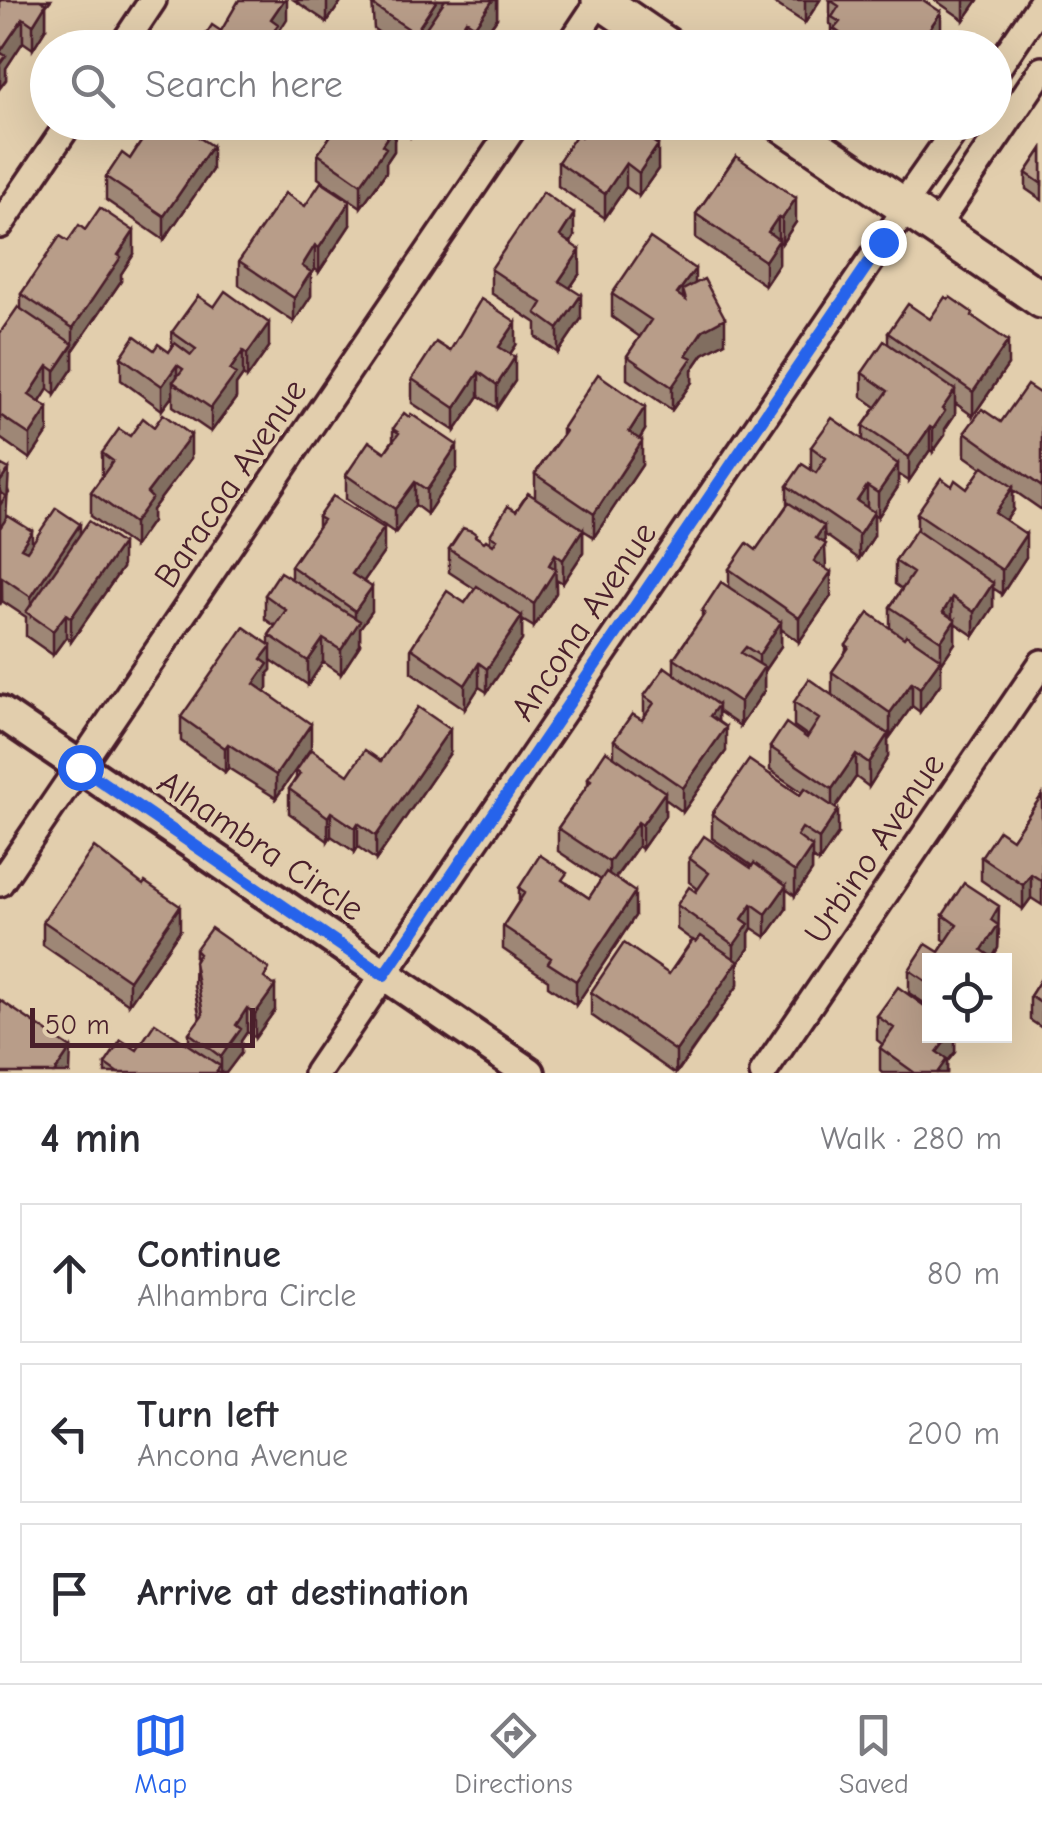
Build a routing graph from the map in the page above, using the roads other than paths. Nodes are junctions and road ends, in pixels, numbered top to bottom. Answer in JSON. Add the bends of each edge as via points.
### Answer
{"nodes":[{"id":1,"x":153,"y":0,"type":"edge"},
{"id":2,"x":600,"y":0,"type":"edge"},
{"id":3,"x":1042,"y":2,"type":"edge"},
{"id":4,"x":132,"y":30,"type":"edge"},
{"id":5,"x":580,"y":30,"type":"edge"},
{"id":6,"x":644,"y":30,"type":"edge"},
{"id":7,"x":1012,"y":46,"type":"edge"},
{"id":8,"x":1042,"y":70,"type":"edge"},
{"id":9,"x":1012,"y":114,"type":"edge"},
{"id":10,"x":58,"y":140,"type":"edge"},
{"id":11,"x":505,"y":140,"type":"edge"},
{"id":12,"x":806,"y":140,"type":"edge"},
{"id":13,"x":949,"y":140,"type":"edge"},
{"id":14,"x":995,"y":140,"type":"edge"},
{"id":15,"x":904,"y":207,"type":"junction"},
{"id":16,"x":0,"y":225,"type":"edge"},
{"id":17,"x":935,"y":228,"type":"junction"},
{"id":18,"x":1042,"y":300,"type":"edge"},
{"id":19,"x":1042,"y":663,"type":"edge"},
{"id":20,"x":0,"y":712,"type":"edge"},
{"id":21,"x":80,"y":767,"type":"junction"},
{"id":22,"x":0,"y":882,"type":"edge"},
{"id":23,"x":384,"y":975,"type":"junction"},
{"id":24,"x":318,"y":1073,"type":"edge"},
{"id":25,"x":528,"y":1073,"type":"edge"},
{"id":26,"x":763,"y":1073,"type":"edge"}],
"edges":[{"from":1,"to":4,"type":"street"},
{"from":2,"to":5,"type":"street"},
{"from":2,"to":6,"type":"main road"},
{"from":3,"to":7,"type":"street"},
{"from":8,"to":9,"type":"street"},
{"from":10,"to":16,"type":"street"},
{"from":11,"to":21,"type":"street","name":"Baracoa Avenue"},
{"from":12,"to":15,"type":"main road"},
{"from":13,"to":15,"type":"street","name":"Ancona Avenue"},
{"from":14,"to":17,"type":"street"},
{"from":15,"to":17,"type":"main road"},
{"from":15,"to":23,"type":"street","name":"Ancona Avenue"},
{"from":17,"to":18,"type":"main road"},
{"from":19,"to":26,"type":"street","name":"Urbino Avenue"},
{"from":20,"to":21,"type":"street","name":"Alhambra Circle"},
{"from":21,"to":22,"type":"street","name":"Baracoa Avenue"},
{"from":21,"to":23,"type":"street","name":"Alhambra Circle"},
{"from":23,"to":24,"type":"street","name":"Ancona Avenue"},
{"from":23,"to":25,"type":"street","name":"Alhambra Circle"}]}
